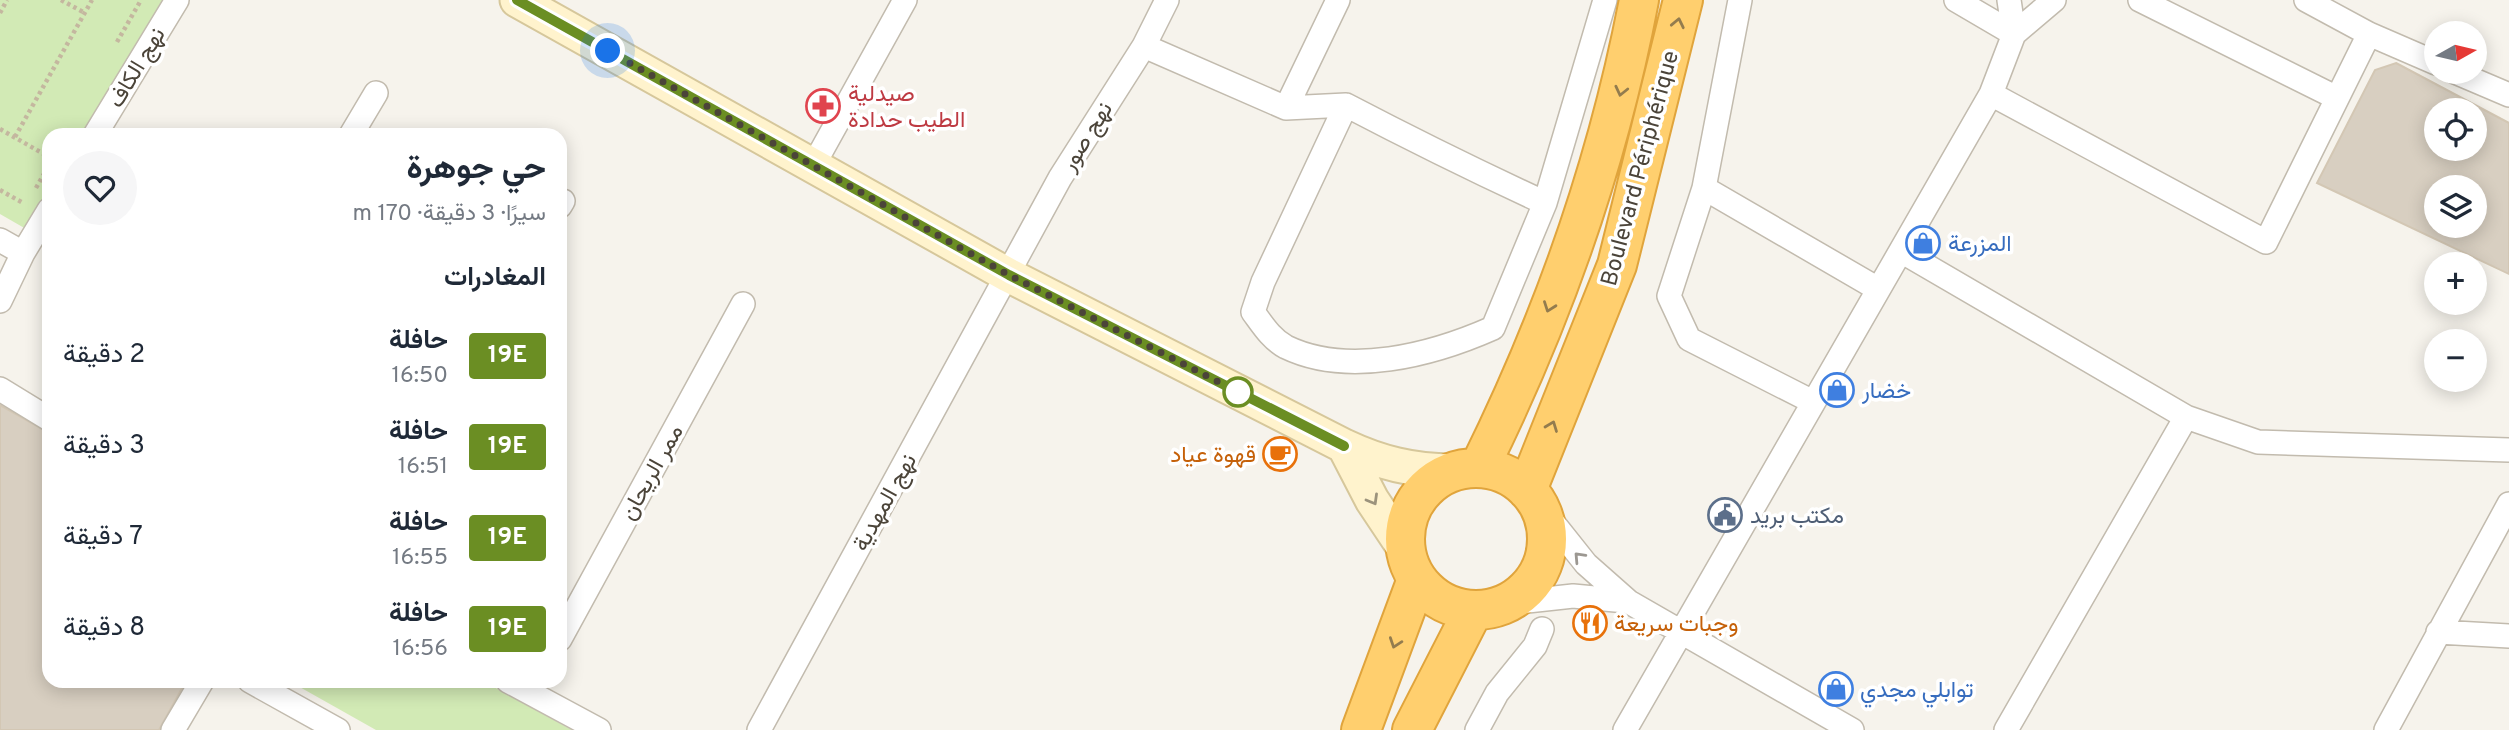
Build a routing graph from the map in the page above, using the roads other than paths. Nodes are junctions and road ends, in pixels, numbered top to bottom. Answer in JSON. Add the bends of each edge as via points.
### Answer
{"nodes":[{"id":1,"x":177,"y":0,"type":"edge"},
{"id":2,"x":517,"y":0,"type":"edge"},
{"id":3,"x":905,"y":0,"type":"edge"},
{"id":4,"x":1167,"y":0,"type":"edge"},
{"id":5,"x":1338,"y":0,"type":"edge"},
{"id":6,"x":1605,"y":0,"type":"edge"},
{"id":7,"x":1639,"y":0,"type":"edge"},
{"id":8,"x":1683,"y":0,"type":"edge"},
{"id":9,"x":1740,"y":0,"type":"edge"},
{"id":10,"x":1956,"y":0,"type":"edge"},
{"id":11,"x":2010,"y":0,"type":"edge"},
{"id":12,"x":2054,"y":0,"type":"edge"},
{"id":13,"x":2140,"y":0,"type":"edge"},
{"id":14,"x":2306,"y":0,"type":"edge"},
{"id":15,"x":2014,"y":34,"type":"junction"},
{"id":16,"x":2369,"y":34,"type":"junction"},
{"id":17,"x":1144,"y":46,"type":"junction"},
{"id":18,"x":2424,"y":58,"type":"edge"},
{"id":19,"x":2483,"y":84,"type":"edge"},
{"id":20,"x":376,"y":93,"type":"dead end"},
{"id":21,"x":1991,"y":94,"type":"junction"},
{"id":22,"x":2509,"y":95,"type":"edge"},
{"id":23,"x":2337,"y":98,"type":"junction"},
{"id":24,"x":1346,"y":105,"type":"junction"},
{"id":25,"x":1286,"y":108,"type":"junction"},
{"id":26,"x":99,"y":128,"type":"edge"},
{"id":27,"x":355,"y":128,"type":"edge"},
{"id":28,"x":813,"y":166,"type":"junction"},
{"id":29,"x":1704,"y":188,"type":"junction"},
{"id":30,"x":1545,"y":203,"type":"junction"},
{"id":31,"x":38,"y":207,"type":"edge"},
{"id":32,"x":0,"y":240,"type":"edge"},
{"id":33,"x":1900,"y":251,"type":"junction"},
{"id":34,"x":23,"y":253,"type":"junction"},
{"id":35,"x":1009,"y":275,"type":"junction"},
{"id":36,"x":1878,"y":289,"type":"junction"},
{"id":37,"x":0,"y":301,"type":"edge"},
{"id":38,"x":743,"y":304,"type":"dead end"},
{"id":39,"x":0,"y":389,"type":"edge"},
{"id":40,"x":1813,"y":402,"type":"junction"},
{"id":41,"x":42,"y":415,"type":"edge"},
{"id":42,"x":2186,"y":417,"type":"junction"},
{"id":43,"x":1344,"y":446,"type":"junction"},
{"id":44,"x":2509,"y":450,"type":"edge"},
{"id":45,"x":1466,"y":470,"type":"junction"},
{"id":46,"x":1533,"y":497,"type":"junction"},
{"id":47,"x":2509,"y":504,"type":"edge"},
{"id":48,"x":1412,"y":565,"type":"junction"},
{"id":49,"x":1629,"y":602,"type":"junction"},
{"id":50,"x":1509,"y":603,"type":"junction"},
{"id":51,"x":1473,"y":611,"type":"junction"},
{"id":52,"x":567,"y":626,"type":"edge"},
{"id":53,"x":1542,"y":629,"type":"dead end"},
{"id":54,"x":1680,"y":632,"type":"junction"},
{"id":55,"x":2438,"y":632,"type":"junction"},
{"id":56,"x":2509,"y":636,"type":"edge"},
{"id":57,"x":198,"y":688,"type":"edge"},
{"id":58,"x":263,"y":688,"type":"edge"},
{"id":59,"x":536,"y":688,"type":"edge"},
{"id":60,"x":173,"y":730,"type":"edge"},
{"id":61,"x":338,"y":730,"type":"edge"},
{"id":62,"x":599,"y":730,"type":"edge"},
{"id":63,"x":759,"y":730,"type":"edge"},
{"id":64,"x":1361,"y":730,"type":"edge"},
{"id":65,"x":1412,"y":730,"type":"edge"},
{"id":66,"x":1477,"y":730,"type":"edge"},
{"id":67,"x":1625,"y":730,"type":"edge"},
{"id":68,"x":1852,"y":730,"type":"edge"},
{"id":69,"x":2006,"y":730,"type":"edge"},
{"id":70,"x":2386,"y":730,"type":"edge"}],
"edges":[{"from":1,"to":26,"type":"street","name":"نهج الكاف"},
{"from":2,"to":28,"type":"street"},
{"from":3,"to":28,"type":"street"},
{"from":4,"to":17,"type":"street","name":"نهج صور"},
{"from":5,"to":25,"type":"street"},
{"from":6,"to":30,"type":"street"},
{"from":7,"to":45,"type":"highway","name":"Boulevard Périphérique","one_way":true,"via":[[1620,94],[1590,200],[1528,363]]},
{"from":46,"to":8,"type":"highway","name":"Boulevard Périphérique","one_way":true,"via":[[1617,265]]},
{"from":9,"to":29,"type":"street"},
{"from":10,"to":15,"type":"street"},
{"from":11,"to":15,"type":"street"},
{"from":12,"to":15,"type":"street"},
{"from":13,"to":23,"type":"street"},
{"from":14,"to":16,"type":"street"},
{"from":15,"to":21,"type":"street"},
{"from":16,"to":18,"type":"street"},
{"from":16,"to":23,"type":"street"},
{"from":17,"to":25,"type":"street"},
{"from":17,"to":35,"type":"street","name":"نهج صور","via":[[1060,178]]},
{"from":19,"to":22,"type":"street"},
{"from":20,"to":27,"type":"street"},
{"from":21,"to":23,"type":"street","via":[[2266,242]]},
{"from":21,"to":33,"type":"street"},
{"from":24,"to":25,"type":"street"},
{"from":24,"to":30,"type":"street"},
{"from":24,"to":30,"type":"street","via":[[1255,299],[1253,312],[1284,346],[1329,361],[1381,359],[1462,342],[1493,328]]},
{"from":28,"to":35,"type":"street"},
{"from":29,"to":36,"type":"street"},
{"from":29,"to":40,"type":"street","via":[[1669,296],[1689,339]]},
{"from":31,"to":34,"type":"street"},
{"from":32,"to":34,"type":"street"},
{"from":33,"to":36,"type":"street"},
{"from":33,"to":42,"type":"street"},
{"from":34,"to":37,"type":"street"},
{"from":35,"to":43,"type":"street"},
{"from":35,"to":63,"type":"street","name":"نهج المهدية"},
{"from":36,"to":40,"type":"street"},
{"from":38,"to":52,"type":"street","name":"ممر الريحان"},
{"from":39,"to":41,"type":"street"},
{"from":40,"to":54,"type":"street"},
{"from":42,"to":44,"type":"street","via":[[2258,442]]},
{"from":42,"to":69,"type":"street"},
{"from":43,"to":45,"type":"street","via":[[1409,469]]},
{"from":43,"to":48,"type":"street","one_way":true},
{"from":45,"to":46,"type":"highway","via":[[1505,474]]},
{"from":45,"to":48,"type":"highway","via":[[1431,484],[1415,503],[1406,526]]},
{"from":49,"to":46,"type":"street","one_way":true,"via":[[1586,564]]},
{"from":46,"to":50,"type":"highway","via":[[1546,526],[1546,549],[1540,571]]},
{"from":47,"to":55,"type":"street"},
{"from":48,"to":51,"type":"highway","via":[[1432,595]]},
{"from":48,"to":64,"type":"highway","one_way":true},
{"from":49,"to":50,"type":"street","via":[[1573,596]]},
{"from":49,"to":54,"type":"street"},
{"from":50,"to":51,"type":"highway"},
{"from":51,"to":65,"type":"highway"},
{"from":53,"to":66,"type":"street"},
{"from":54,"to":67,"type":"street"},
{"from":54,"to":68,"type":"street"},
{"from":55,"to":56,"type":"street"},
{"from":55,"to":70,"type":"street"},
{"from":57,"to":60,"type":"street"},
{"from":58,"to":61,"type":"street"},
{"from":59,"to":62,"type":"street"}]}
